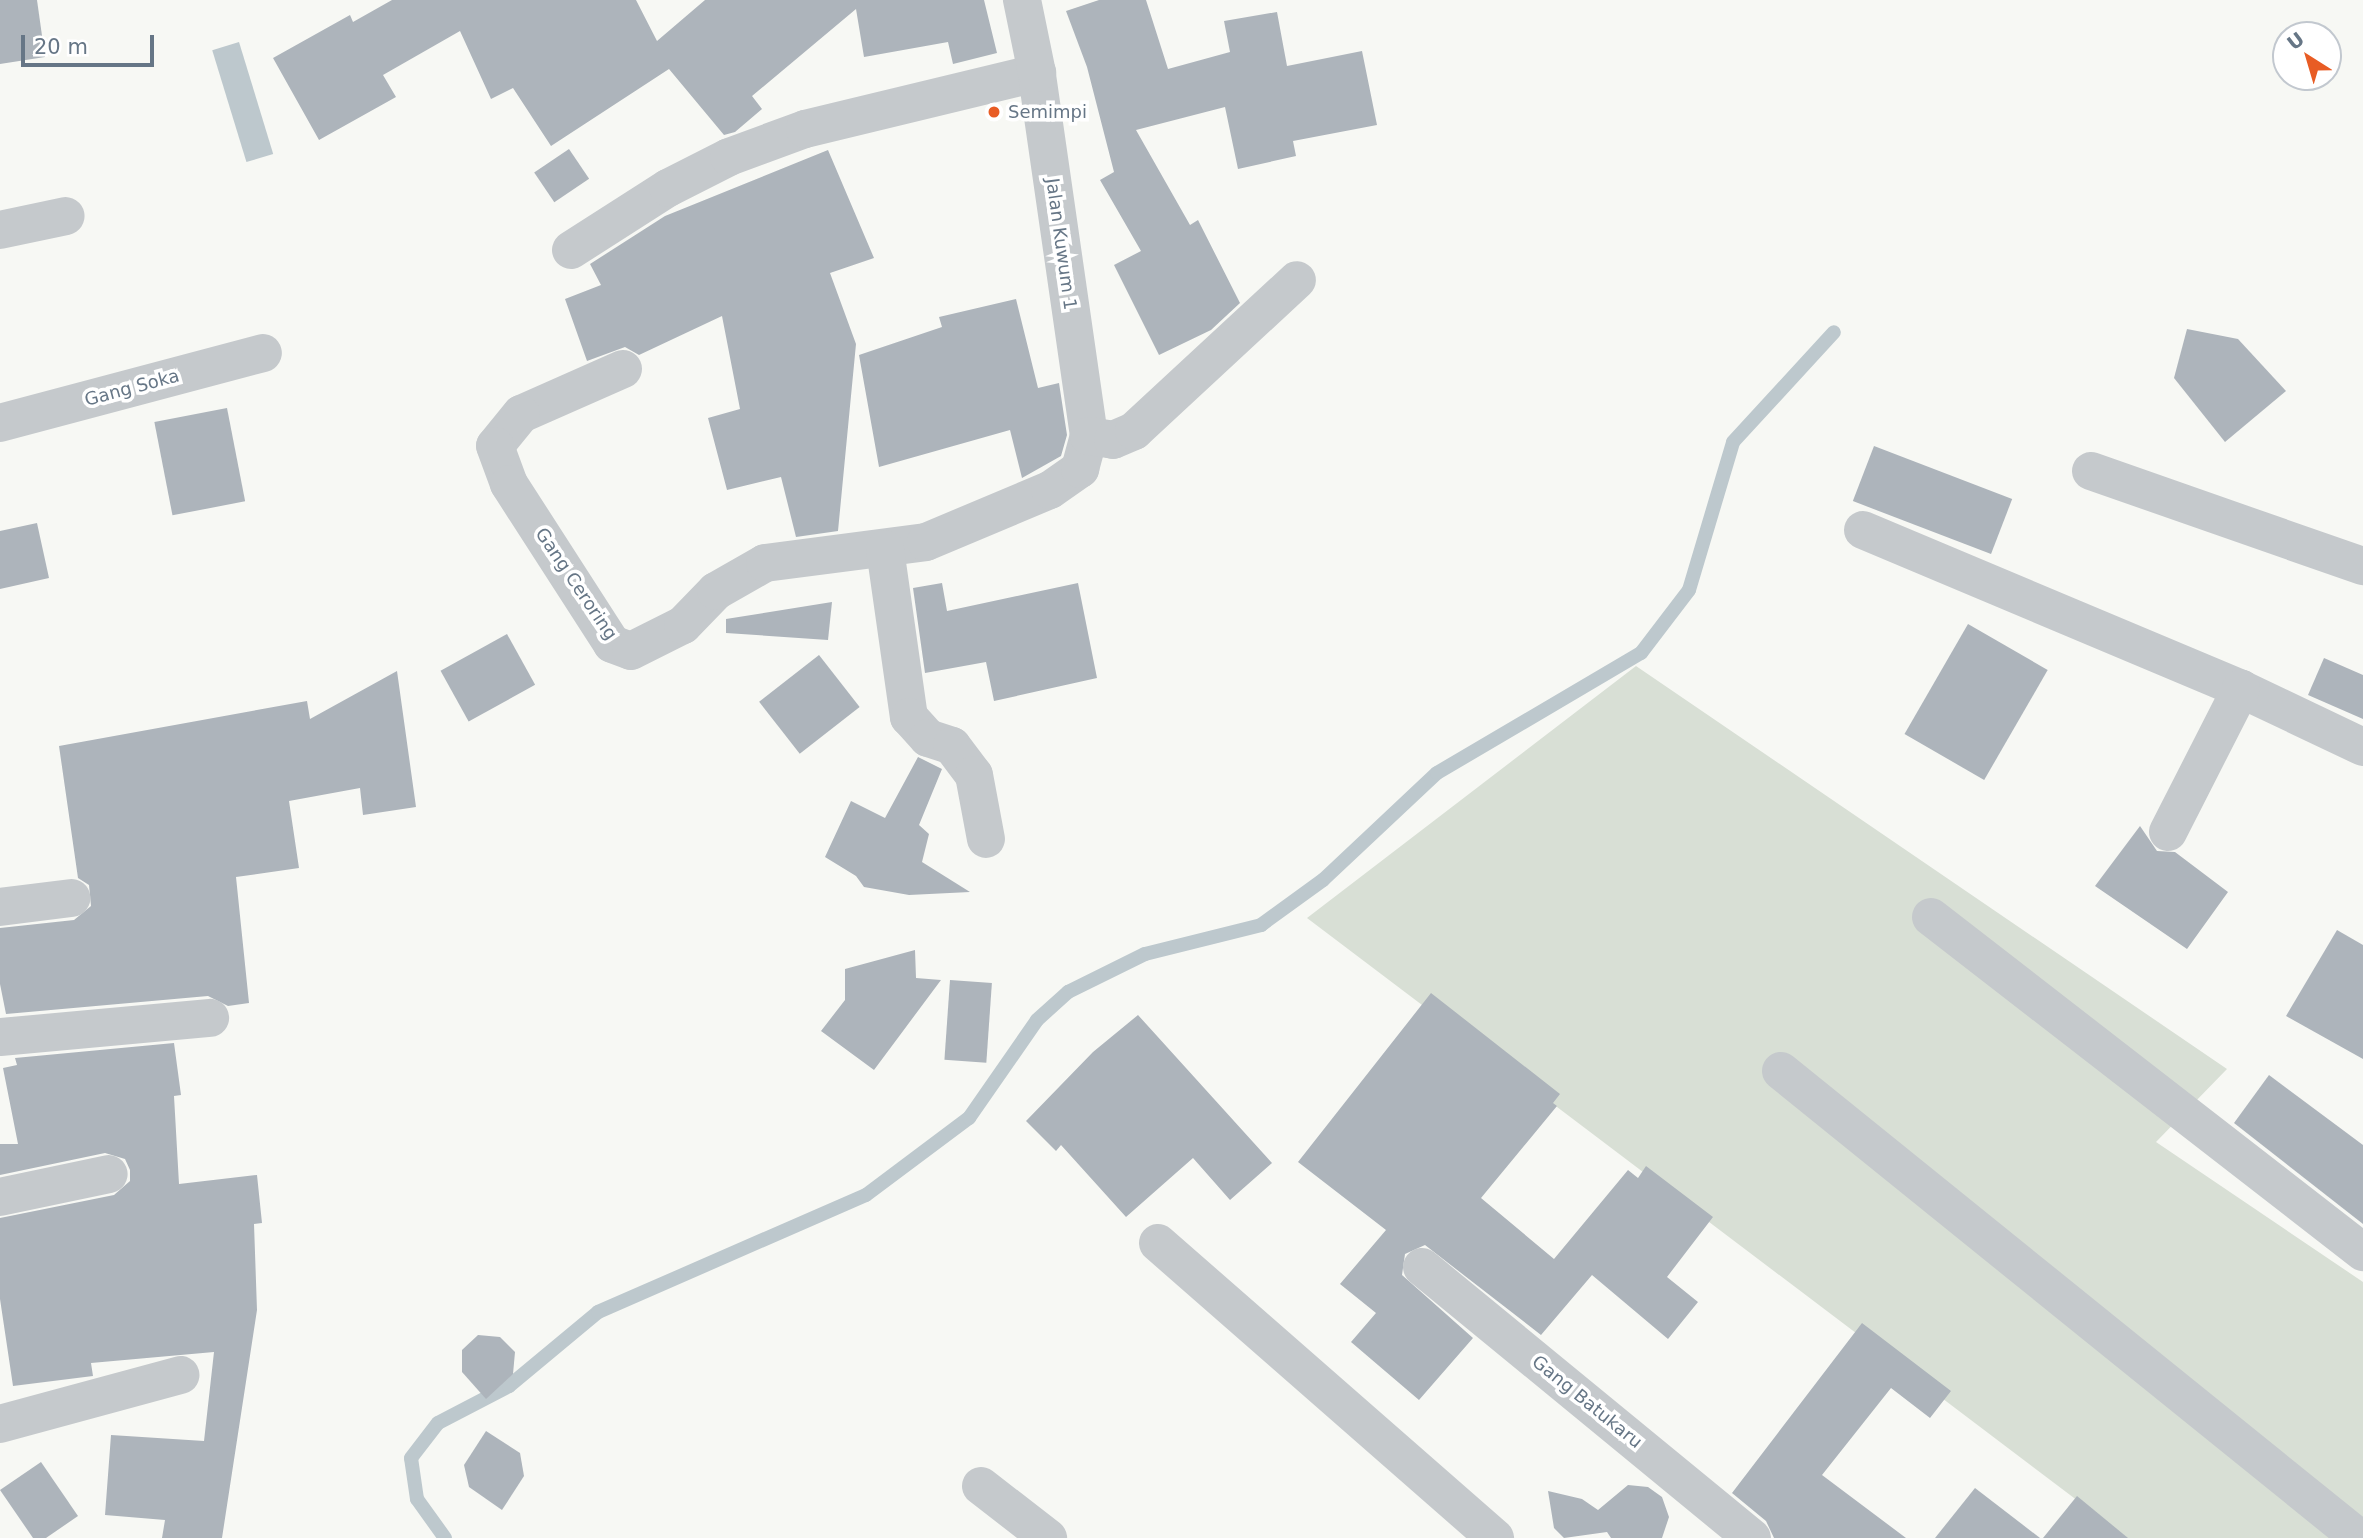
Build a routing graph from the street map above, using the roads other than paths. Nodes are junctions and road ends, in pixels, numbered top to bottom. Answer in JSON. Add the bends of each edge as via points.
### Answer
{"nodes":[{"id":1,"x":1022,"y":0,"type":"edge"},
{"id":2,"x":1037,"y":73,"type":"junction"},
{"id":3,"x":66,"y":216,"type":"dead end"},
{"id":4,"x":0,"y":230,"type":"edge"},
{"id":5,"x":571,"y":250,"type":"dead end"},
{"id":6,"x":1297,"y":280,"type":"dead end"},
{"id":7,"x":263,"y":353,"type":"dead end"},
{"id":8,"x":623,"y":369,"type":"dead end"},
{"id":9,"x":0,"y":423,"type":"edge"},
{"id":10,"x":1088,"y":436,"type":"junction"},
{"id":11,"x":2091,"y":471,"type":"dead end"},
{"id":12,"x":1066,"y":481,"type":"joint"},
{"id":13,"x":1863,"y":530,"type":"dead end"},
{"id":14,"x":885,"y":549,"type":"junction"},
{"id":15,"x":2363,"y":566,"type":"edge"},
{"id":16,"x":2241,"y":689,"type":"junction"},
{"id":17,"x":2363,"y":747,"type":"edge"},
{"id":18,"x":2168,"y":832,"type":"dead end"},
{"id":19,"x":986,"y":839,"type":"dead end"},
{"id":20,"x":71,"y":898,"type":"dead end"},
{"id":21,"x":0,"y":907,"type":"edge"},
{"id":22,"x":1931,"y":917,"type":"dead end"},
{"id":23,"x":210,"y":1018,"type":"dead end"},
{"id":24,"x":0,"y":1037,"type":"edge"},
{"id":25,"x":1781,"y":1071,"type":"dead end"},
{"id":26,"x":108,"y":1174,"type":"dead end"},
{"id":27,"x":0,"y":1197,"type":"edge"},
{"id":28,"x":1158,"y":1243,"type":"dead end"},
{"id":29,"x":2363,"y":1252,"type":"edge"},
{"id":30,"x":1422,"y":1266,"type":"dead end"},
{"id":31,"x":180,"y":1375,"type":"dead end"},
{"id":32,"x":0,"y":1424,"type":"edge"},
{"id":33,"x":981,"y":1486,"type":"dead end"},
{"id":34,"x":1048,"y":1538,"type":"edge"},
{"id":35,"x":1495,"y":1538,"type":"edge"},
{"id":36,"x":1752,"y":1538,"type":"edge"},
{"id":37,"x":2359,"y":1538,"type":"edge"}],
"edges":[{"from":1,"to":2,"type":"street","name":"Jalan Kuwum 1"},
{"from":2,"to":5,"type":"street","via":[[804,128],[729,157],[668,188]]},
{"from":2,"to":10,"type":"street","name":"Jalan Kuwum 1"},
{"from":3,"to":4,"type":"street"},
{"from":6,"to":10,"type":"street","via":[[1134,431],[1113,440]]},
{"from":7,"to":9,"type":"street","name":"Gang Soka"},
{"from":8,"to":14,"type":"street","name":"Gang Ceroring","via":[[521,414],[495,446],[509,484],[612,644],[631,651],[655,642],[683,625],[723,585],[765,563]]},
{"from":10,"to":12,"type":"street","name":"Jalan Kuwum 1","via":[[1085,462]]},
{"from":11,"to":15,"type":"street"},
{"from":12,"to":14,"type":"street","name":"Gang Ceroring","via":[[926,542]]},
{"from":13,"to":16,"type":"street"},
{"from":14,"to":19,"type":"street","via":[[909,717],[928,738],[953,746],[974,775]]},
{"from":16,"to":17,"type":"street"},
{"from":16,"to":18,"type":"street"},
{"from":20,"to":21,"type":"street"},
{"from":22,"to":29,"type":"street"},
{"from":23,"to":24,"type":"street"},
{"from":25,"to":37,"type":"street"},
{"from":26,"to":27,"type":"street"},
{"from":28,"to":35,"type":"street"},
{"from":30,"to":36,"type":"street","name":"Gang Batukaru"},
{"from":31,"to":32,"type":"street"},
{"from":33,"to":34,"type":"street"}]}
